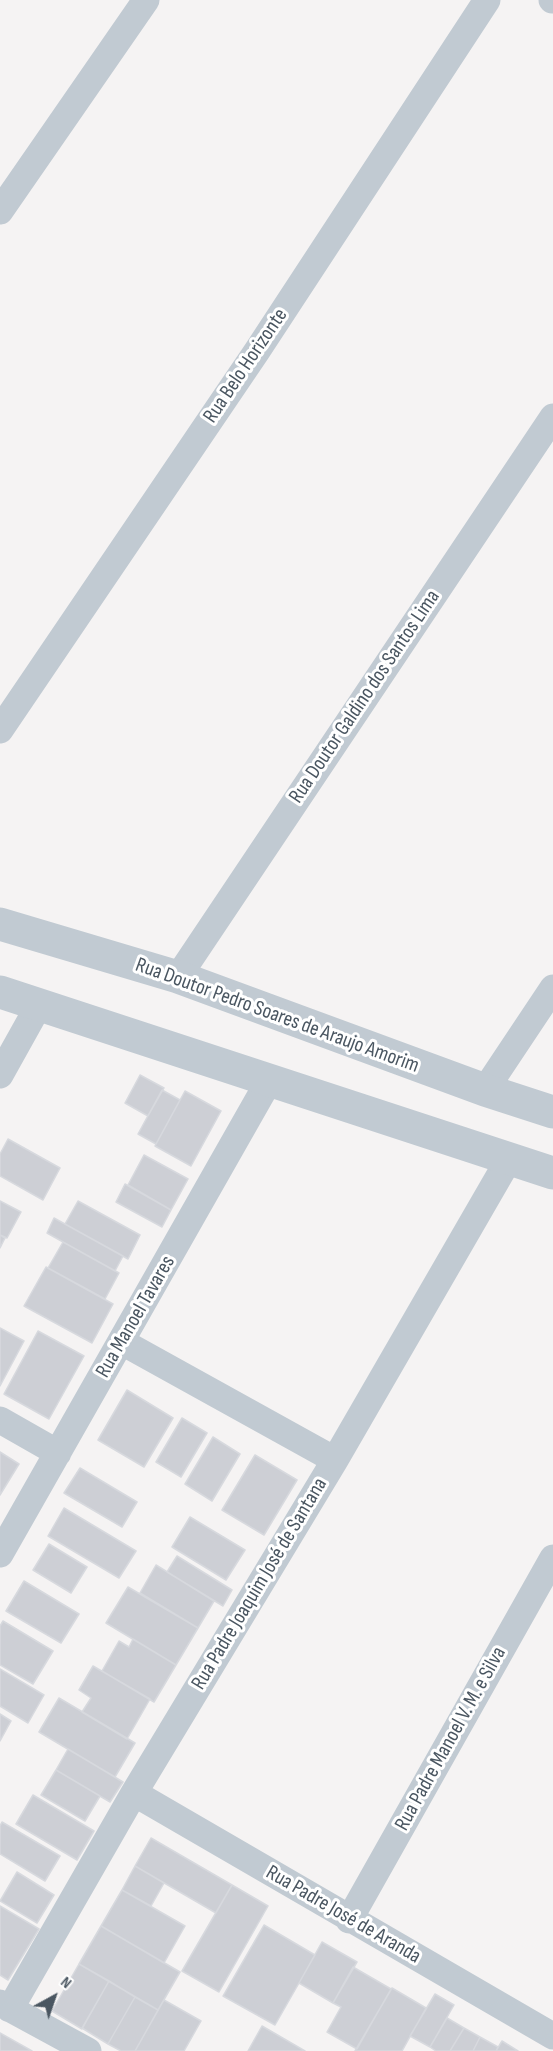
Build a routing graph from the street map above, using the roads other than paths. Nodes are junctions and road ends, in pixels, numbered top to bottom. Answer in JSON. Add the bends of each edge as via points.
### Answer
{"nodes":[{"id":1,"x":146,"y":0,"type":"edge"},
{"id":2,"x":487,"y":0,"type":"edge"},
{"id":3,"x":0,"y":211,"type":"edge"},
{"id":4,"x":553,"y":417,"type":"edge"},
{"id":5,"x":0,"y":730,"type":"edge"},
{"id":6,"x":0,"y":924,"type":"edge"},
{"id":7,"x":178,"y":977,"type":"junction"},
{"id":8,"x":553,"y":988,"type":"edge"},
{"id":9,"x":0,"y":992,"type":"edge"},
{"id":10,"x":39,"y":1005,"type":"junction"},
{"id":11,"x":0,"y":1076,"type":"edge"},
{"id":12,"x":270,"y":1079,"type":"junction"},
{"id":13,"x":485,"y":1090,"type":"junction"},
{"id":14,"x":553,"y":1112,"type":"edge"},
{"id":15,"x":509,"y":1159,"type":"junction"},
{"id":16,"x":553,"y":1173,"type":"edge"},
{"id":17,"x":122,"y":1342,"type":"junction"},
{"id":18,"x":0,"y":1420,"type":"edge"},
{"id":19,"x":58,"y":1453,"type":"junction"},
{"id":20,"x":335,"y":1460,"type":"junction"},
{"id":21,"x":0,"y":1554,"type":"edge"},
{"id":22,"x":553,"y":1558,"type":"edge"},
{"id":23,"x":134,"y":1793,"type":"junction"},
{"id":24,"x":349,"y":1920,"type":"junction"},
{"id":25,"x":5,"y":2006,"type":"edge"},
{"id":26,"x":553,"y":2036,"type":"edge"},
{"id":27,"x":88,"y":2051,"type":"edge"}],
"edges":[{"from":1,"to":3,"type":"street"},
{"from":2,"to":5,"type":"street","name":"Rua Belo Horizonte"},
{"from":4,"to":7,"type":"street","name":"Rua Doutor Galdino dos Santos Lima"},
{"from":6,"to":7,"type":"street","name":"Rua Doutor Pedro Soares de Araujo Amorim"},
{"from":7,"to":13,"type":"street","name":"Rua Doutor Pedro Soares de Araujo Amorim"},
{"from":8,"to":13,"type":"street"},
{"from":9,"to":10,"type":"street"},
{"from":10,"to":11,"type":"street"},
{"from":10,"to":12,"type":"street"},
{"from":12,"to":15,"type":"street"},
{"from":12,"to":17,"type":"street","name":"Rua Manoel Tavares"},
{"from":13,"to":14,"type":"street","name":"Rua Doutor Pedro Soares de Araujo Amorim"},
{"from":15,"to":16,"type":"street"},
{"from":15,"to":20,"type":"street","name":"Rua Padre Joaquim José de Santana"},
{"from":17,"to":19,"type":"street","name":"Rua Manoel Tavares"},
{"from":17,"to":20,"type":"street"},
{"from":18,"to":19,"type":"street"},
{"from":19,"to":21,"type":"street","name":"Rua Manoel Tavares"},
{"from":20,"to":23,"type":"street","name":"Rua Padre Joaquim José de Santana"},
{"from":22,"to":24,"type":"street","name":"Rua Padre Manoel V. M. e Silva"},
{"from":23,"to":24,"type":"street","name":"Rua Padre José de Aranda"},
{"from":23,"to":25,"type":"street","name":"Rua Padre Joaquim José de Santana"},
{"from":24,"to":26,"type":"street","name":"Rua Padre José de Aranda"},
{"from":25,"to":27,"type":"street"}]}
